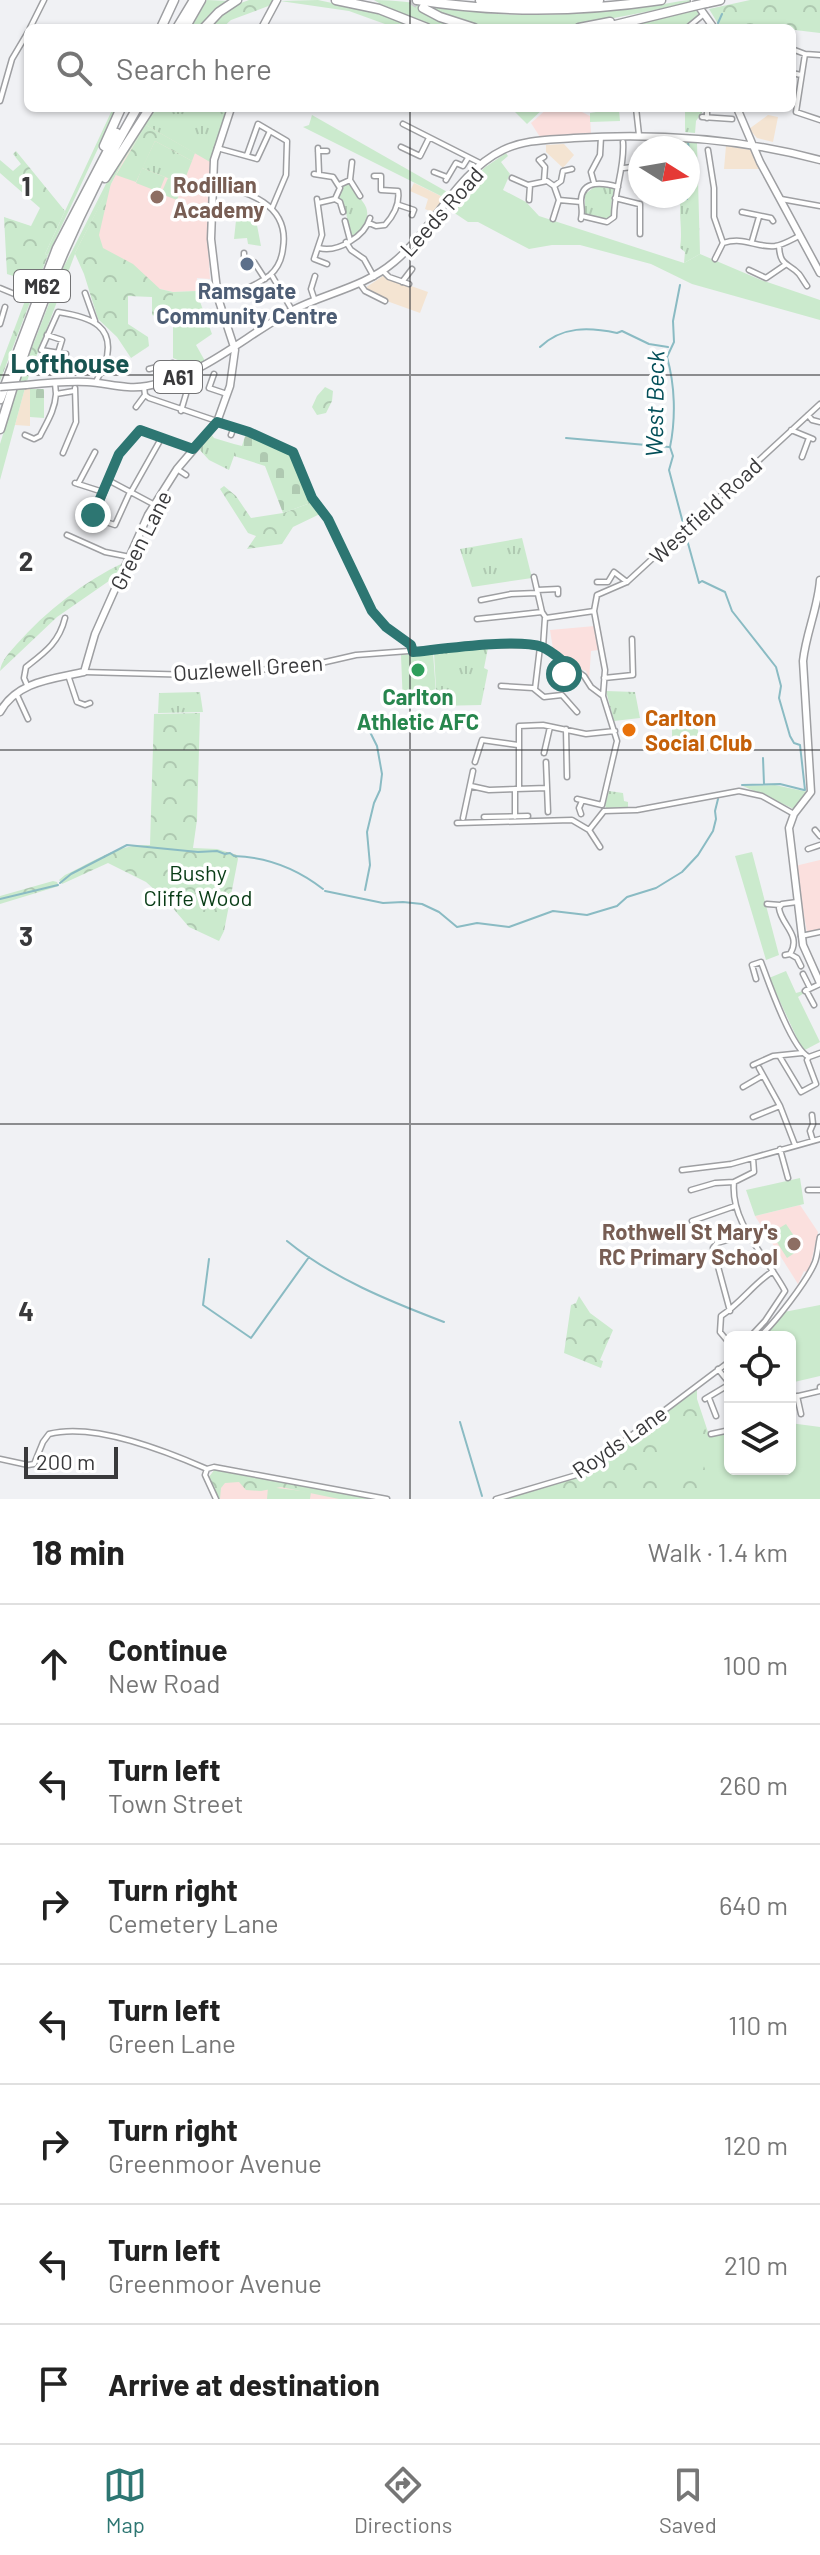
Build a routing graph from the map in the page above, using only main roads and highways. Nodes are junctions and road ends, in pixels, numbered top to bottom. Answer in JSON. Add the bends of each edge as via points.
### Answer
{"nodes":[{"id":1,"x":173,"y":0,"type":"edge"},
{"id":2,"x":194,"y":0,"type":"edge"},
{"id":3,"x":201,"y":0,"type":"edge"},
{"id":4,"x":237,"y":0,"type":"edge"},
{"id":5,"x":245,"y":0,"type":"edge"},
{"id":6,"x":277,"y":0,"type":"edge"},
{"id":7,"x":336,"y":0,"type":"edge"},
{"id":8,"x":480,"y":0,"type":"edge"},
{"id":9,"x":599,"y":0,"type":"edge"},
{"id":10,"x":661,"y":0,"type":"edge"},
{"id":11,"x":720,"y":0,"type":"edge"},
{"id":12,"x":693,"y":3,"type":"edge"},
{"id":13,"x":420,"y":4,"type":"edge"},
{"id":14,"x":224,"y":8,"type":"junction"},
{"id":15,"x":630,"y":19,"type":"junction"},
{"id":16,"x":162,"y":24,"type":"edge"},
{"id":17,"x":179,"y":24,"type":"edge"},
{"id":18,"x":187,"y":24,"type":"edge"},
{"id":19,"x":208,"y":24,"type":"edge"},
{"id":20,"x":264,"y":24,"type":"edge"},
{"id":21,"x":417,"y":24,"type":"edge"},
{"id":22,"x":462,"y":24,"type":"edge"},
{"id":23,"x":602,"y":24,"type":"edge"},
{"id":24,"x":615,"y":24,"type":"edge"},
{"id":25,"x":711,"y":24,"type":"edge"},
{"id":26,"x":119,"y":112,"type":"edge"},
{"id":27,"x":129,"y":112,"type":"edge"},
{"id":28,"x":135,"y":112,"type":"edge"},
{"id":29,"x":147,"y":112,"type":"edge"},
{"id":30,"x":230,"y":112,"type":"edge"},
{"id":31,"x":739,"y":112,"type":"edge"},
{"id":32,"x":745,"y":128,"type":"junction"},
{"id":33,"x":733,"y":141,"type":"junction"},
{"id":34,"x":752,"y":145,"type":"junction"},
{"id":35,"x":765,"y":147,"type":"junction"},
{"id":36,"x":758,"y":158,"type":"junction"},
{"id":37,"x":820,"y":160,"type":"edge"},
{"id":38,"x":92,"y":176,"type":"junction"},
{"id":39,"x":85,"y":208,"type":"junction"},
{"id":40,"x":819,"y":266,"type":"edge"},
{"id":41,"x":235,"y":346,"type":"junction"},
{"id":42,"x":0,"y":387,"type":"edge"},
{"id":43,"x":0,"y":399,"type":"edge"},
{"id":44,"x":0,"y":429,"type":"edge"},
{"id":45,"x":820,"y":580,"type":"edge"},
{"id":46,"x":84,"y":672,"type":"joint"},
{"id":47,"x":0,"y":712,"type":"edge"},
{"id":48,"x":820,"y":984,"type":"edge"}],
"edges":[{"from":1,"to":16,"type":"highway"},
{"from":2,"to":17,"type":"highway"},
{"from":3,"to":18,"type":"highway"},
{"from":4,"to":14,"type":"highway"},
{"from":5,"to":14,"type":"highway"},
{"from":6,"to":20,"type":"main road"},
{"from":7,"to":21,"type":"highway"},
{"from":8,"to":9,"type":"highway"},
{"from":10,"to":13,"type":"highway","via":[[547,10]]},
{"from":11,"to":12,"type":"highway","bridge":true},
{"from":12,"to":15,"type":"highway"},
{"from":12,"to":25,"type":"main road"},
{"from":13,"to":22,"type":"highway"},
{"from":14,"to":19,"type":"highway"},
{"from":15,"to":23,"type":"highway"},
{"from":15,"to":24,"type":"highway"},
{"from":26,"to":38,"type":"highway","number":"M62"},
{"from":27,"to":38,"type":"highway","number":"M62"},
{"from":28,"to":39,"type":"highway","number":"M62"},
{"from":29,"to":39,"type":"highway"},
{"from":30,"to":41,"type":"main road","via":[[217,148],[211,239],[218,298]]},
{"from":31,"to":32,"type":"main road"},
{"from":32,"to":33,"type":"main road"},
{"from":32,"to":34,"type":"main road"},
{"from":33,"to":34,"type":"main road","name":"Leeds Road","number":"A61"},
{"from":33,"to":41,"type":"main road","name":"Leeds Road","number":"A61","via":[[639,135],[523,143],[500,151],[383,271],[292,311]]},
{"from":34,"to":35,"type":"main road","name":"Leeds Road","number":"A61"},
{"from":34,"to":36,"type":"main road"},
{"from":35,"to":36,"type":"main road"},
{"from":35,"to":37,"type":"main road","name":"Leeds Road","number":"A61"},
{"from":36,"to":40,"type":"main road"},
{"from":38,"to":43,"type":"highway","number":"M62","via":[[52,260]]},
{"from":39,"to":44,"type":"highway","number":"M62","via":[[13,383]]},
{"from":41,"to":42,"type":"main road","name":"Leeds Road","number":"A61","bridge":true,"via":[[144,391],[96,382]]},
{"from":41,"to":46,"type":"main road","name":"Green Lane","via":[[235,364],[217,422],[155,505],[95,634]]},
{"from":45,"to":48,"type":"main road","via":[[803,661],[811,792],[789,828],[801,936]]},
{"from":46,"to":47,"type":"main road","name":"Ouzlewell Green","via":[[27,685]]}]}
